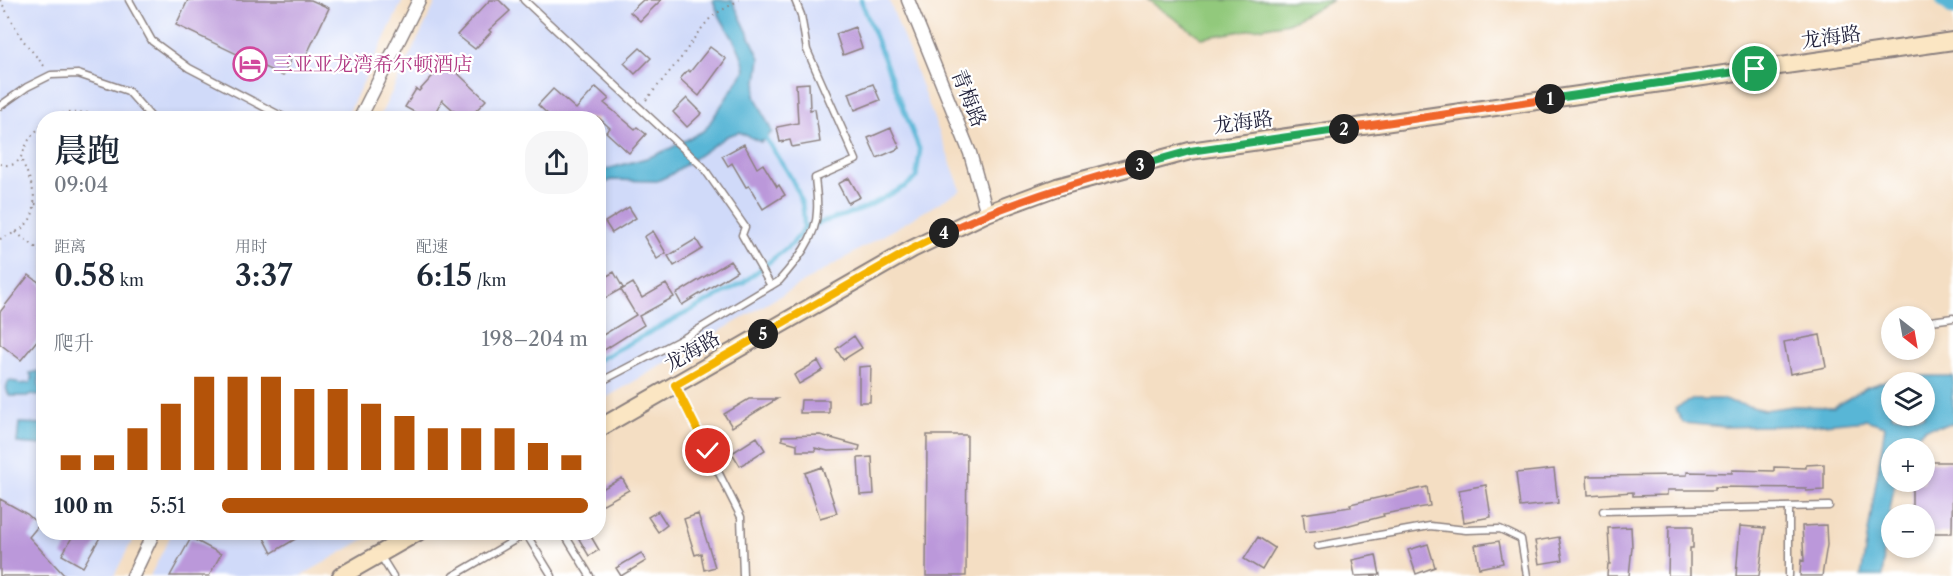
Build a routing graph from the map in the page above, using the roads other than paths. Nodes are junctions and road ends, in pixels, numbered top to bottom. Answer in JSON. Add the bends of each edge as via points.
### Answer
{"nodes":[{"id":1,"x":129,"y":0,"type":"edge"},
{"id":2,"x":418,"y":0,"type":"edge"},
{"id":3,"x":525,"y":0,"type":"edge"},
{"id":4,"x":795,"y":0,"type":"edge"},
{"id":5,"x":908,"y":0,"type":"edge"},
{"id":6,"x":1953,"y":41,"type":"edge"},
{"id":7,"x":0,"y":106,"type":"edge"},
{"id":8,"x":146,"y":111,"type":"edge"},
{"id":9,"x":272,"y":111,"type":"edge"},
{"id":10,"x":363,"y":111,"type":"edge"},
{"id":11,"x":987,"y":213,"type":"junction"},
{"id":12,"x":771,"y":286,"type":"junction"},
{"id":13,"x":1953,"y":318,"type":"edge"},
{"id":14,"x":1935,"y":320,"type":"edge"},
{"id":15,"x":606,"y":379,"type":"edge"},
{"id":16,"x":675,"y":385,"type":"junction"},
{"id":17,"x":606,"y":424,"type":"edge"},
{"id":18,"x":1829,"y":506,"type":"dead end"},
{"id":19,"x":1789,"y":507,"type":"junction"},
{"id":20,"x":1603,"y":512,"type":"dead end"},
{"id":21,"x":150,"y":540,"type":"edge"},
{"id":22,"x":404,"y":540,"type":"edge"},
{"id":23,"x":513,"y":540,"type":"edge"},
{"id":24,"x":529,"y":540,"type":"edge"},
{"id":25,"x":568,"y":540,"type":"edge"},
{"id":26,"x":1318,"y":546,"type":"dead end"},
{"id":27,"x":380,"y":554,"type":"junction"},
{"id":28,"x":133,"y":576,"type":"edge"},
{"id":29,"x":341,"y":576,"type":"edge"},
{"id":30,"x":393,"y":576,"type":"edge"},
{"id":31,"x":453,"y":576,"type":"edge"},
{"id":32,"x":552,"y":576,"type":"edge"},
{"id":33,"x":590,"y":576,"type":"edge"},
{"id":34,"x":742,"y":576,"type":"edge"},
{"id":35,"x":1527,"y":576,"type":"edge"},
{"id":36,"x":1789,"y":576,"type":"edge"}],
"edges":[{"from":1,"to":9,"type":"lane","via":[[152,41],[189,68]]},
{"from":2,"to":10,"type":"street"},
{"from":3,"to":12,"type":"lane","via":[[703,167],[745,227],[742,235]]},
{"from":4,"to":12,"type":"lane","via":[[807,50],[856,160],[815,178],[817,213],[811,235],[791,267]]},
{"from":5,"to":11,"type":"street","name":"青梅路","via":[[970,153]]},
{"from":6,"to":11,"type":"street","name":"龙海路","via":[[1190,151],[1057,187]]},
{"from":7,"to":8,"type":"lane","via":[[51,75],[78,74],[128,91]]},
{"from":11,"to":16,"type":"street","name":"龙海路","via":[[912,249]]},
{"from":12,"to":15,"type":"lane"},
{"from":13,"to":14,"type":"lane"},
{"from":16,"to":17,"type":"street","name":"龙海路"},
{"from":16,"to":34,"type":"lane","via":[[741,517]]},
{"from":18,"to":19,"type":"lane"},
{"from":19,"to":20,"type":"lane"},
{"from":19,"to":36,"type":"lane"},
{"from":21,"to":28,"type":"street"},
{"from":22,"to":27,"type":"street"},
{"from":23,"to":31,"type":"lane"},
{"from":24,"to":32,"type":"lane"},
{"from":25,"to":33,"type":"lane"},
{"from":26,"to":35,"type":"lane","via":[[1430,526],[1500,529],[1521,540]]},
{"from":27,"to":29,"type":"street"},
{"from":27,"to":30,"type":"lane"}]}
